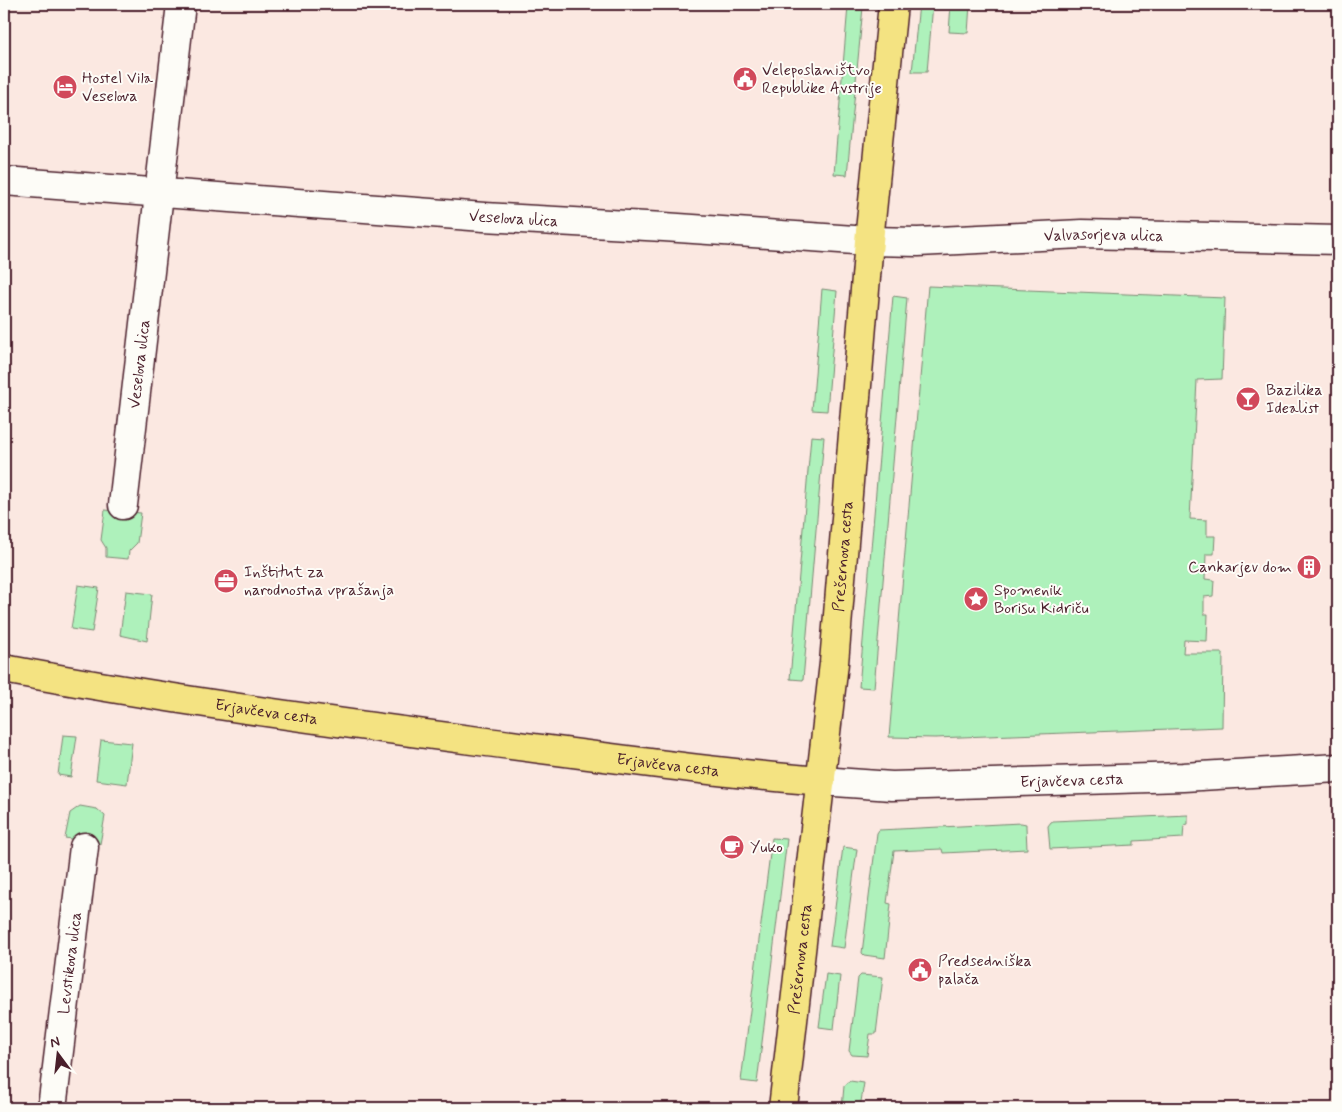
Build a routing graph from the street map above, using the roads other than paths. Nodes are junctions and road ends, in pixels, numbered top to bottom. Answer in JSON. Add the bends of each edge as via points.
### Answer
{"nodes":[{"id":1,"x":182,"y":4,"type":"edge"},
{"id":2,"x":893,"y":4,"type":"edge"},
{"id":3,"x":4,"y":181,"type":"edge"},
{"id":4,"x":159,"y":192,"type":"junction"},
{"id":5,"x":1338,"y":240,"type":"edge"},
{"id":6,"x":869,"y":241,"type":"junction"},
{"id":7,"x":123,"y":505,"type":"dead end"},
{"id":8,"x":4,"y":669,"type":"edge"},
{"id":9,"x":1338,"y":768,"type":"edge"},
{"id":10,"x":821,"y":781,"type":"junction"},
{"id":11,"x":84,"y":847,"type":"dead end"},
{"id":12,"x":52,"y":1108,"type":"edge"},
{"id":13,"x":784,"y":1108,"type":"edge"}],
"edges":[{"from":1,"to":4,"type":"street","name":"Veselova ulica"},
{"from":2,"to":6,"type":"main road","name":"Prešernova cesta"},
{"from":3,"to":4,"type":"street","name":"Veselova ulica"},
{"from":4,"to":6,"type":"street","name":"Veselova ulica","via":[[484,217]]},
{"from":4,"to":7,"type":"street","name":"Veselova ulica"},
{"from":5,"to":6,"type":"street","name":"Valvasorjeva ulica","via":[[1082,234],[918,242]]},
{"from":6,"to":10,"type":"main road","name":"Prešernova cesta","via":[[834,663]]},
{"from":8,"to":10,"type":"main road","name":"Erjavčeva cesta","via":[[303,718],[738,774]]},
{"from":9,"to":10,"type":"street","name":"Erjavčeva cesta","via":[[1183,777],[892,786]]},
{"from":10,"to":13,"type":"main road","name":"Prešernova cesta"},
{"from":11,"to":12,"type":"street","name":"Levstikova ulica"}]}
